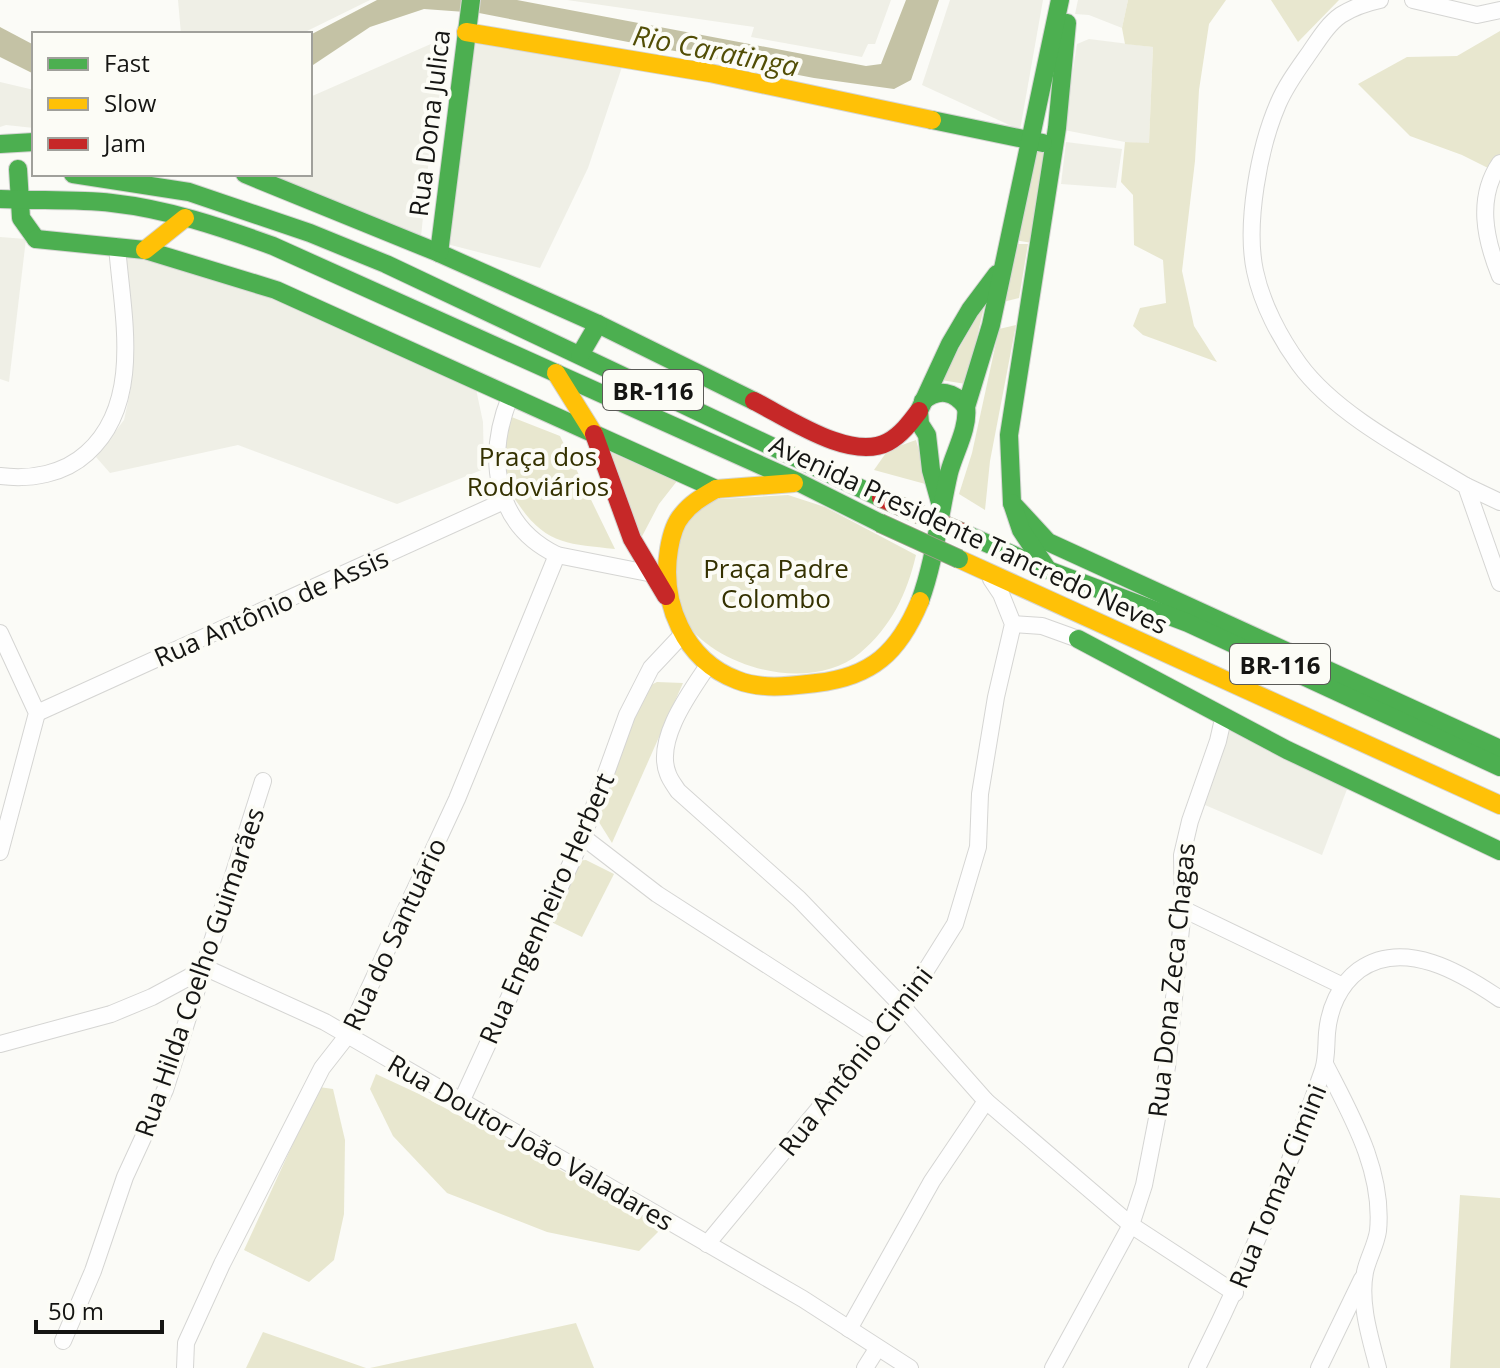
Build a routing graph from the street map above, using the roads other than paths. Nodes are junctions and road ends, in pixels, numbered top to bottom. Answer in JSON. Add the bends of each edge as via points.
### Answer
{"nodes":[{"id":1,"x":471,"y":0,"type":"edge"},
{"id":2,"x":1060,"y":0,"type":"edge"},
{"id":3,"x":1069,"y":0,"type":"edge"},
{"id":4,"x":1380,"y":0,"type":"edge"},
{"id":5,"x":1413,"y":0,"type":"edge"},
{"id":6,"x":1500,"y":10,"type":"edge"},
{"id":7,"x":467,"y":27,"type":"junction"},
{"id":8,"x":1029,"y":140,"type":"junction"},
{"id":9,"x":32,"y":142,"type":"edge"},
{"id":10,"x":0,"y":144,"type":"edge"},
{"id":11,"x":1054,"y":145,"type":"junction"},
{"id":12,"x":1500,"y":163,"type":"edge"},
{"id":13,"x":17,"y":169,"type":"edge"},
{"id":14,"x":87,"y":176,"type":"edge"},
{"id":15,"x":170,"y":176,"type":"edge"},
{"id":16,"x":250,"y":176,"type":"edge"},
{"id":17,"x":156,"y":186,"type":"junction"},
{"id":18,"x":0,"y":199,"type":"edge"},
{"id":19,"x":19,"y":200,"type":"junction"},
{"id":20,"x":185,"y":218,"type":"junction"},
{"id":21,"x":12,"y":238,"type":"dead end"},
{"id":22,"x":36,"y":239,"type":"junction"},
{"id":23,"x":117,"y":246,"type":"junction"},
{"id":24,"x":145,"y":250,"type":"junction"},
{"id":25,"x":439,"y":253,"type":"junction"},
{"id":26,"x":1003,"y":266,"type":"junction"},
{"id":27,"x":1500,"y":276,"type":"edge"},
{"id":28,"x":598,"y":324,"type":"junction"},
{"id":29,"x":1027,"y":324,"type":"junction"},
{"id":30,"x":991,"y":325,"type":"junction"},
{"id":31,"x":580,"y":355,"type":"junction"},
{"id":32,"x":556,"y":373,"type":"junction"},
{"id":33,"x":510,"y":397,"type":"junction"},
{"id":34,"x":921,"y":406,"type":"junction"},
{"id":35,"x":966,"y":407,"type":"junction"},
{"id":36,"x":961,"y":433,"type":"junction"},
{"id":37,"x":594,"y":434,"type":"junction"},
{"id":38,"x":927,"y":435,"type":"junction"},
{"id":39,"x":0,"y":476,"type":"edge"},
{"id":40,"x":798,"y":482,"type":"junction"},
{"id":41,"x":1466,"y":486,"type":"junction"},
{"id":42,"x":716,"y":489,"type":"junction"},
{"id":43,"x":504,"y":501,"type":"junction"},
{"id":44,"x":1500,"y":502,"type":"edge"},
{"id":45,"x":1012,"y":503,"type":"junction"},
{"id":46,"x":942,"y":508,"type":"junction"},
{"id":47,"x":557,"y":555,"type":"junction"},
{"id":48,"x":1048,"y":570,"type":"junction"},
{"id":49,"x":985,"y":571,"type":"junction"},
{"id":50,"x":648,"y":573,"type":"junction"},
{"id":51,"x":1500,"y":583,"type":"edge"},
{"id":52,"x":666,"y":596,"type":"junction"},
{"id":53,"x":1066,"y":609,"type":"junction"},
{"id":54,"x":1013,"y":624,"type":"junction"},
{"id":55,"x":0,"y":633,"type":"edge"},
{"id":56,"x":682,"y":635,"type":"junction"},
{"id":57,"x":1078,"y":639,"type":"junction"},
{"id":58,"x":709,"y":664,"type":"junction"},
{"id":59,"x":37,"y":713,"type":"junction"},
{"id":60,"x":1223,"y":719,"type":"junction"},
{"id":61,"x":1500,"y":749,"type":"edge"},
{"id":62,"x":1500,"y":767,"type":"edge"},
{"id":63,"x":263,"y":781,"type":"dead end"},
{"id":64,"x":1500,"y":805,"type":"edge"},
{"id":65,"x":583,"y":837,"type":"junction"},
{"id":66,"x":1500,"y":851,"type":"edge"},
{"id":67,"x":0,"y":852,"type":"edge"},
{"id":68,"x":1183,"y":909,"type":"junction"},
{"id":69,"x":206,"y":968,"type":"junction"},
{"id":70,"x":1343,"y":986,"type":"junction"},
{"id":71,"x":1500,"y":999,"type":"edge"},
{"id":72,"x":903,"y":1007,"type":"junction"},
{"id":73,"x":347,"y":1036,"type":"junction"},
{"id":74,"x":879,"y":1037,"type":"junction"},
{"id":75,"x":0,"y":1044,"type":"edge"},
{"id":76,"x":1325,"y":1064,"type":"junction"},
{"id":77,"x":986,"y":1101,"type":"junction"},
{"id":78,"x":461,"y":1102,"type":"junction"},
{"id":79,"x":1131,"y":1225,"type":"junction"},
{"id":80,"x":707,"y":1244,"type":"junction"},
{"id":81,"x":1365,"y":1274,"type":"junction"},
{"id":82,"x":1235,"y":1293,"type":"junction"},
{"id":83,"x":849,"y":1329,"type":"junction"},
{"id":84,"x":63,"y":1341,"type":"dead end"},
{"id":85,"x":877,"y":1349,"type":"junction"},
{"id":86,"x":185,"y":1368,"type":"edge"},
{"id":87,"x":865,"y":1368,"type":"edge"},
{"id":88,"x":910,"y":1368,"type":"edge"},
{"id":89,"x":1053,"y":1368,"type":"edge"},
{"id":90,"x":1197,"y":1368,"type":"edge"},
{"id":91,"x":1319,"y":1368,"type":"edge"},
{"id":92,"x":1378,"y":1368,"type":"edge"}],
"edges":[{"from":1,"to":7,"type":"main road","name":"Rua Dona Julica"},
{"from":2,"to":8,"type":"main road"},
{"from":3,"to":11,"type":"main road"},
{"from":4,"to":41,"type":"street","via":[[1339,16],[1278,105],[1257,178],[1255,271],[1283,339],[1322,390],[1403,449]]},
{"from":5,"to":6,"type":"street","via":[[1477,15]]},
{"from":7,"to":8,"type":"main road"},
{"from":7,"to":25,"type":"main road","name":"Rua Dona Julica"},
{"from":8,"to":11,"type":"main road"},
{"from":8,"to":26,"type":"main road"},
{"from":9,"to":10,"type":"main road"},
{"from":11,"to":29,"type":"main road"},
{"from":12,"to":27,"type":"street","via":[[1490,180],[1485,221]]},
{"from":13,"to":19,"type":"main road"},
{"from":14,"to":17,"type":"main road","number":"BR-116"},
{"from":15,"to":17,"type":"main road"},
{"from":16,"to":25,"type":"main road","name":"Avenida Presidente Tancredo Neves"},
{"from":17,"to":31,"type":"main road","name":"Avenida Presidente Tancredo Neves","number":"BR-116","via":[[298,228]]},
{"from":18,"to":19,"type":"main road","number":"BR-116"},
{"from":19,"to":20,"type":"main road","number":"BR-116","via":[[111,203]]},
{"from":19,"to":22,"type":"main road","via":[[21,218]]},
{"from":20,"to":24,"type":"main road"},
{"from":20,"to":32,"type":"main road","name":"Avenida Presidente Tancredo Neves","number":"BR-116","via":[[273,246]]},
{"from":21,"to":22,"type":"main road"},
{"from":22,"to":23,"type":"main road"},
{"from":23,"to":24,"type":"main road"},
{"from":23,"to":39,"type":"street","via":[[124,372],[112,423],[77,463],[52,473]]},
{"from":24,"to":33,"type":"main road","via":[[276,290]]},
{"from":25,"to":28,"type":"main road","name":"Avenida Presidente Tancredo Neves"},
{"from":26,"to":30,"type":"main road"},
{"from":26,"to":34,"type":"main road","name":"Avenida Presidente Tancredo Neves","via":[[950,344]]},
{"from":28,"to":31,"type":"main road"},
{"from":28,"to":34,"type":"main road","name":"Avenida Presidente Tancredo Neves","via":[[852,448],[890,443]]},
{"from":29,"to":30,"type":"main road"},
{"from":29,"to":45,"type":"main road","via":[[1009,435]]},
{"from":30,"to":35,"type":"main road"},
{"from":31,"to":48,"type":"main road","name":"Avenida Presidente Tancredo Neves","number":"BR-116","bridge":true,"via":[[881,498]]},
{"from":32,"to":37,"type":"main road"},
{"from":32,"to":40,"type":"main road","name":"Avenida Presidente Tancredo Neves","number":"BR-116"},
{"from":33,"to":37,"type":"main road"},
{"from":33,"to":43,"type":"street","via":[[496,447]]},
{"from":34,"to":35,"type":"main road","via":[[930,395],[946,392]]},
{"from":34,"to":38,"type":"main road","via":[[920,424]]},
{"from":35,"to":36,"type":"main road"},
{"from":36,"to":38,"type":"main road","via":[[950,440]]},
{"from":36,"to":46,"type":"main road"},
{"from":37,"to":42,"type":"main road"},
{"from":37,"to":50,"type":"main road"},
{"from":38,"to":46,"type":"main road"},
{"from":40,"to":42,"type":"main road"},
{"from":40,"to":49,"type":"main road","name":"Avenida Presidente Tancredo Neves","number":"BR-116","bridge":true},
{"from":41,"to":44,"type":"street"},
{"from":41,"to":51,"type":"street"},
{"from":42,"to":52,"type":"main road","via":[[684,511],[673,531],[666,557]]},
{"from":43,"to":47,"type":"street","via":[[528,534]]},
{"from":43,"to":59,"type":"street","name":"Rua Antônio de Assis"},
{"from":45,"to":48,"type":"main road","via":[[1023,534]]},
{"from":45,"to":61,"type":"main road","name":"Avenida Presidente Tancredo Neves","via":[[1048,542]]},
{"from":46,"to":58,"type":"main road","via":[[937,545],[911,626],[898,647],[855,676],[816,684],[750,684]]},
{"from":47,"to":50,"type":"street"},
{"from":47,"to":73,"type":"street","name":"Rua do Santuário","via":[[457,799]]},
{"from":48,"to":62,"type":"main road","name":"Avenida Presidente Tancredo Neves","number":"BR-116","via":[[1188,623]]},
{"from":49,"to":53,"type":"main road","name":"Avenida Presidente Tancredo Neves","number":"BR-116"},
{"from":49,"to":54,"type":"street"},
{"from":50,"to":52,"type":"main road"},
{"from":52,"to":56,"type":"main road"},
{"from":53,"to":57,"type":"main road"},
{"from":53,"to":64,"type":"main road","name":"Avenida Presidente Tancredo Neves","number":"BR-116"},
{"from":54,"to":57,"type":"street","via":[[1042,626]]},
{"from":54,"to":72,"type":"street","name":"Rua Antônio Cimini","via":[[980,794],[978,847],[955,924]]},
{"from":55,"to":59,"type":"street"},
{"from":56,"to":58,"type":"main road"},
{"from":56,"to":65,"type":"street","name":"Rua Engenheiro Herbert","via":[[651,668],[627,715]]},
{"from":57,"to":60,"type":"main road","name":"Avenida Presidente Tancredo Neves"},
{"from":58,"to":72,"type":"street","via":[[675,720],[665,755],[667,773],[678,791],[799,899]]},
{"from":59,"to":67,"type":"street"},
{"from":60,"to":66,"type":"main road","name":"Avenida Presidente Tancredo Neves"},
{"from":60,"to":68,"type":"street","name":"Rua Dona Zeca Chagas","via":[[1182,855]]},
{"from":63,"to":69,"type":"street","name":"Rua Hilda Coelho Guimarães"},
{"from":65,"to":74,"type":"street","via":[[657,894]]},
{"from":65,"to":78,"type":"street","name":"Rua Engenheiro Herbert"},
{"from":68,"to":70,"type":"street"},
{"from":68,"to":79,"type":"street","name":"Rua Dona Zeca Chagas","via":[[1167,1067]]},
{"from":69,"to":73,"type":"street","name":"Rua Doutor João Valadares"},
{"from":69,"to":75,"type":"street","via":[[111,1014]]},
{"from":69,"to":84,"type":"street","name":"Rua Hilda Coelho Guimarães","via":[[165,1090],[125,1177]]},
{"from":70,"to":71,"type":"street","via":[[1360,969],[1380,961],[1427,960],[1465,975]]},
{"from":70,"to":76,"type":"street","name":"Rua Tomaz Cimini","via":[[1332,1007]]},
{"from":72,"to":74,"type":"street","name":"Rua Antônio Cimini"},
{"from":72,"to":77,"type":"street"},
{"from":73,"to":78,"type":"street","name":"Rua Doutor João Valadares"},
{"from":73,"to":86,"type":"street","name":"Rua do Santuário","via":[[322,1068],[222,1264],[186,1343]]},
{"from":74,"to":80,"type":"street","name":"Rua Antônio Cimini"},
{"from":76,"to":81,"type":"street","via":[[1373,1171],[1378,1232]]},
{"from":76,"to":82,"type":"street","name":"Rua Tomaz Cimini"},
{"from":77,"to":79,"type":"street"},
{"from":77,"to":83,"type":"street","via":[[932,1181]]},
{"from":78,"to":80,"type":"street","name":"Rua Doutor João Valadares"},
{"from":79,"to":82,"type":"street"},
{"from":79,"to":89,"type":"street","name":"Rua Dona Zeca Chagas"},
{"from":80,"to":83,"type":"street","name":"Rua Doutor João Valadares"},
{"from":81,"to":91,"type":"street"},
{"from":81,"to":92,"type":"street","via":[[1366,1322]]},
{"from":82,"to":90,"type":"street","name":"Rua Tomaz Cimini"},
{"from":83,"to":85,"type":"street","name":"Rua Doutor João Valadares"},
{"from":85,"to":87,"type":"street"},
{"from":85,"to":88,"type":"street","name":"Rua Doutor João Valadares"}]}
